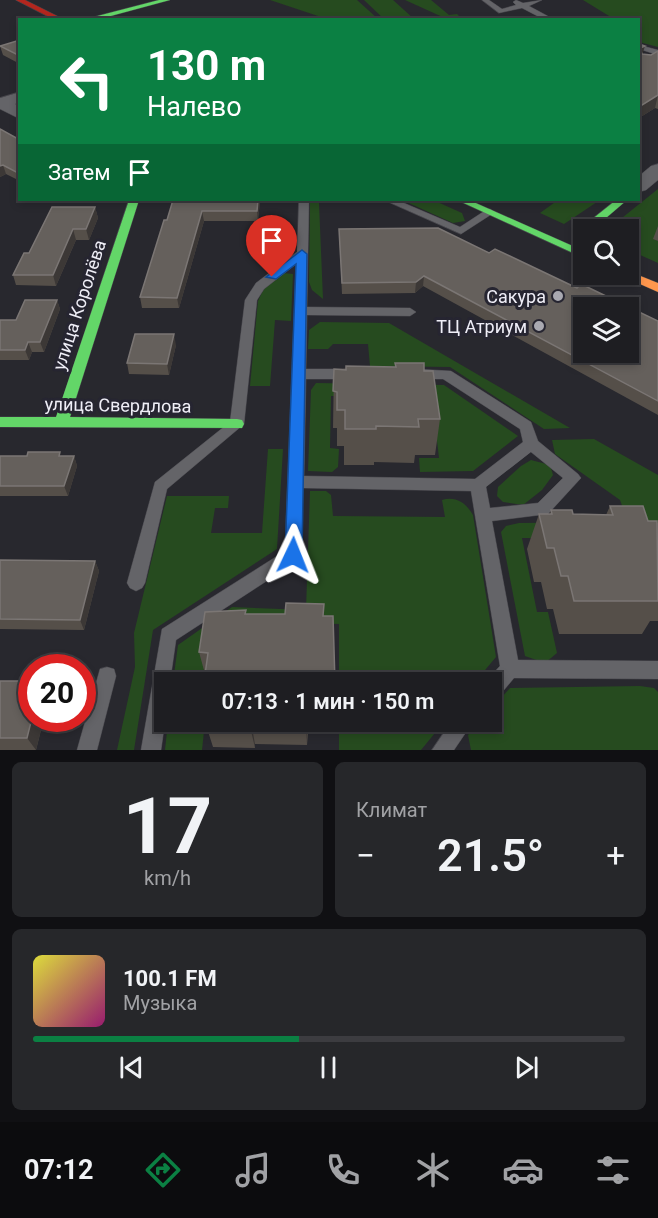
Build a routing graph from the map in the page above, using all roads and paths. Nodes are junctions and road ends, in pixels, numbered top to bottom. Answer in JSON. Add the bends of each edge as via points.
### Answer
{"nodes":[{"id":1,"x":19,"y":0,"type":"edge"},
{"id":2,"x":167,"y":0,"type":"edge"},
{"id":3,"x":485,"y":0,"type":"edge"},
{"id":4,"x":539,"y":0,"type":"edge"},
{"id":5,"x":515,"y":2,"type":"edge"},
{"id":6,"x":58,"y":18,"type":"edge"},
{"id":7,"x":93,"y":18,"type":"edge"},
{"id":8,"x":548,"y":18,"type":"edge"},
{"id":9,"x":640,"y":48,"type":"edge"},
{"id":10,"x":656,"y":56,"type":"edge"},
{"id":11,"x":18,"y":98,"type":"edge"},
{"id":12,"x":18,"y":113,"type":"edge"},
{"id":13,"x":658,"y":170,"type":"edge"},
{"id":14,"x":640,"y":185,"type":"edge"},
{"id":15,"x":134,"y":201,"type":"edge"},
{"id":16,"x":304,"y":201,"type":"edge"},
{"id":17,"x":391,"y":201,"type":"edge"},
{"id":18,"x":464,"y":201,"type":"edge"},
{"id":19,"x":621,"y":201,"type":"edge"},
{"id":20,"x":490,"y":212,"type":"junction"},
{"id":21,"x":598,"y":219,"type":"edge"},
{"id":22,"x":573,"y":239,"type":"edge"},
{"id":23,"x":564,"y":246,"type":"junction"},
{"id":24,"x":573,"y":250,"type":"edge"},
{"id":25,"x":302,"y":254,"type":"junction"},
{"id":26,"x":639,"y":279,"type":"edge"},
{"id":27,"x":658,"y":288,"type":"edge"},
{"id":28,"x":302,"y":311,"type":"junction"},
{"id":29,"x":410,"y":312,"type":"dead end"},
{"id":30,"x":299,"y":374,"type":"junction"},
{"id":31,"x":367,"y":374,"type":"edge"},
{"id":32,"x":401,"y":374,"type":"edge"},
{"id":33,"x":0,"y":422,"type":"edge"},
{"id":34,"x":61,"y":423,"type":"junction"},
{"id":35,"x":237,"y":424,"type":"junction"},
{"id":36,"x":531,"y":444,"type":"junction"},
{"id":37,"x":296,"y":482,"type":"junction"},
{"id":38,"x":478,"y":485,"type":"junction"},
{"id":39,"x":483,"y":515,"type":"junction"},
{"id":40,"x":136,"y":583,"type":"dead end"},
{"id":41,"x":510,"y":669,"type":"junction"},
{"id":42,"x":658,"y":670,"type":"edge"},
{"id":43,"x":107,"y":676,"type":"dead end"},
{"id":44,"x":502,"y":678,"type":"edge"},
{"id":45,"x":456,"y":732,"type":"edge"},
{"id":46,"x":87,"y":750,"type":"edge"},
{"id":47,"x":151,"y":750,"type":"edge"},
{"id":48,"x":442,"y":750,"type":"edge"}],
"edges":[{"from":1,"to":6,"type":"street"},
{"from":2,"to":7,"type":"street"},
{"from":3,"to":5,"type":"lane","via":[[501,12]]},
{"from":4,"to":5,"type":"lane"},
{"from":5,"to":8,"type":"lane"},
{"from":9,"to":10,"type":"lane"},
{"from":11,"to":12,"type":"street","via":[[1,103]]},
{"from":13,"to":14,"type":"street"},
{"from":15,"to":34,"type":"street","name":"улица Королёва"},
{"from":16,"to":25,"type":"lane"},
{"from":17,"to":20,"type":"lane","via":[[461,231]]},
{"from":18,"to":20,"type":"street"},
{"from":19,"to":21,"type":"street"},
{"from":20,"to":23,"type":"street"},
{"from":22,"to":23,"type":"street"},
{"from":23,"to":24,"type":"street"},
{"from":25,"to":28,"type":"lane"},
{"from":25,"to":35,"type":"lane","via":[[260,286],[251,300]]},
{"from":26,"to":27,"type":"street"},
{"from":28,"to":29,"type":"lane"},
{"from":28,"to":30,"type":"lane"},
{"from":30,"to":31,"type":"lane"},
{"from":30,"to":37,"type":"lane"},
{"from":32,"to":36,"type":"lane","via":[[446,374],[526,426]]},
{"from":33,"to":34,"type":"street","name":"улица Свердлова"},
{"from":34,"to":35,"type":"street","name":"улица Свердлова"},
{"from":35,"to":40,"type":"lane","via":[[160,486]]},
{"from":36,"to":38,"type":"lane"},
{"from":36,"to":39,"type":"lane","via":[[573,478],[542,509]]},
{"from":37,"to":38,"type":"lane"},
{"from":37,"to":47,"type":"lane","via":[[293,555],[168,635]]},
{"from":38,"to":39,"type":"lane"},
{"from":39,"to":41,"type":"lane"},
{"from":41,"to":42,"type":"lane"},
{"from":41,"to":44,"type":"lane"},
{"from":43,"to":46,"type":"lane"},
{"from":45,"to":48,"type":"lane"}]}
